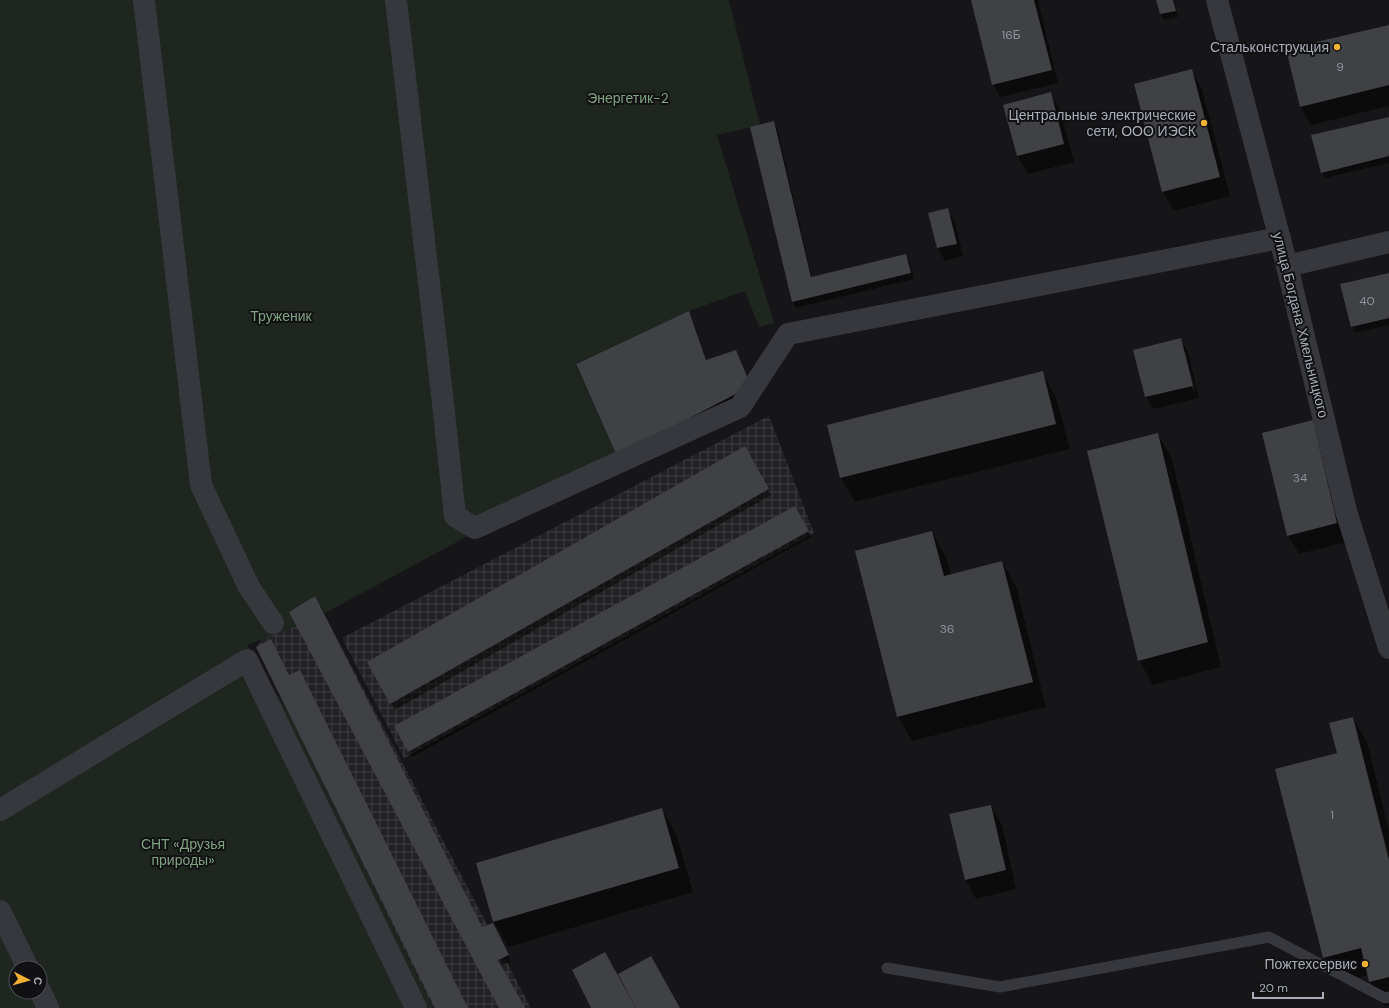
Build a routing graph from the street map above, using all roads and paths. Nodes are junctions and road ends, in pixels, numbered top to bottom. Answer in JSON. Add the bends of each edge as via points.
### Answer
{"nodes":[{"id":1,"x":144,"y":0,"type":"edge"},
{"id":2,"x":396,"y":0,"type":"edge"},
{"id":3,"x":1217,"y":0,"type":"edge"},
{"id":4,"x":1280,"y":238,"type":"junction"},
{"id":5,"x":1389,"y":242,"type":"edge"},
{"id":6,"x":1287,"y":266,"type":"junction"},
{"id":7,"x":273,"y":623,"type":"dead end"},
{"id":8,"x":1389,"y":648,"type":"edge"},
{"id":9,"x":0,"y":810,"type":"edge"},
{"id":10,"x":0,"y":912,"type":"edge"},
{"id":11,"x":24,"y":960,"type":"edge"},
{"id":12,"x":886,"y":968,"type":"dead end"},
{"id":13,"x":1389,"y":997,"type":"edge"},
{"id":14,"x":416,"y":1008,"type":"edge"}],
"edges":[{"from":1,"to":7,"type":"street","via":[[201,485],[249,587]]},
{"from":2,"to":4,"type":"street","via":[[455,516],[475,528],[740,407],[788,334]]},
{"from":3,"to":4,"type":"street","name":"улица Богдана Хмельницкого"},
{"from":4,"to":6,"type":"street","name":"улица Богдана Хмельницкого"},
{"from":5,"to":6,"type":"street"},
{"from":6,"to":8,"type":"street","name":"улица Богдана Хмельницкого","via":[[1346,511]]},
{"from":9,"to":14,"type":"street","via":[[247,660]]},
{"from":10,"to":11,"type":"street"},
{"from":12,"to":13,"type":"lane","via":[[1000,987],[1270,937],[1385,998]]}]}
